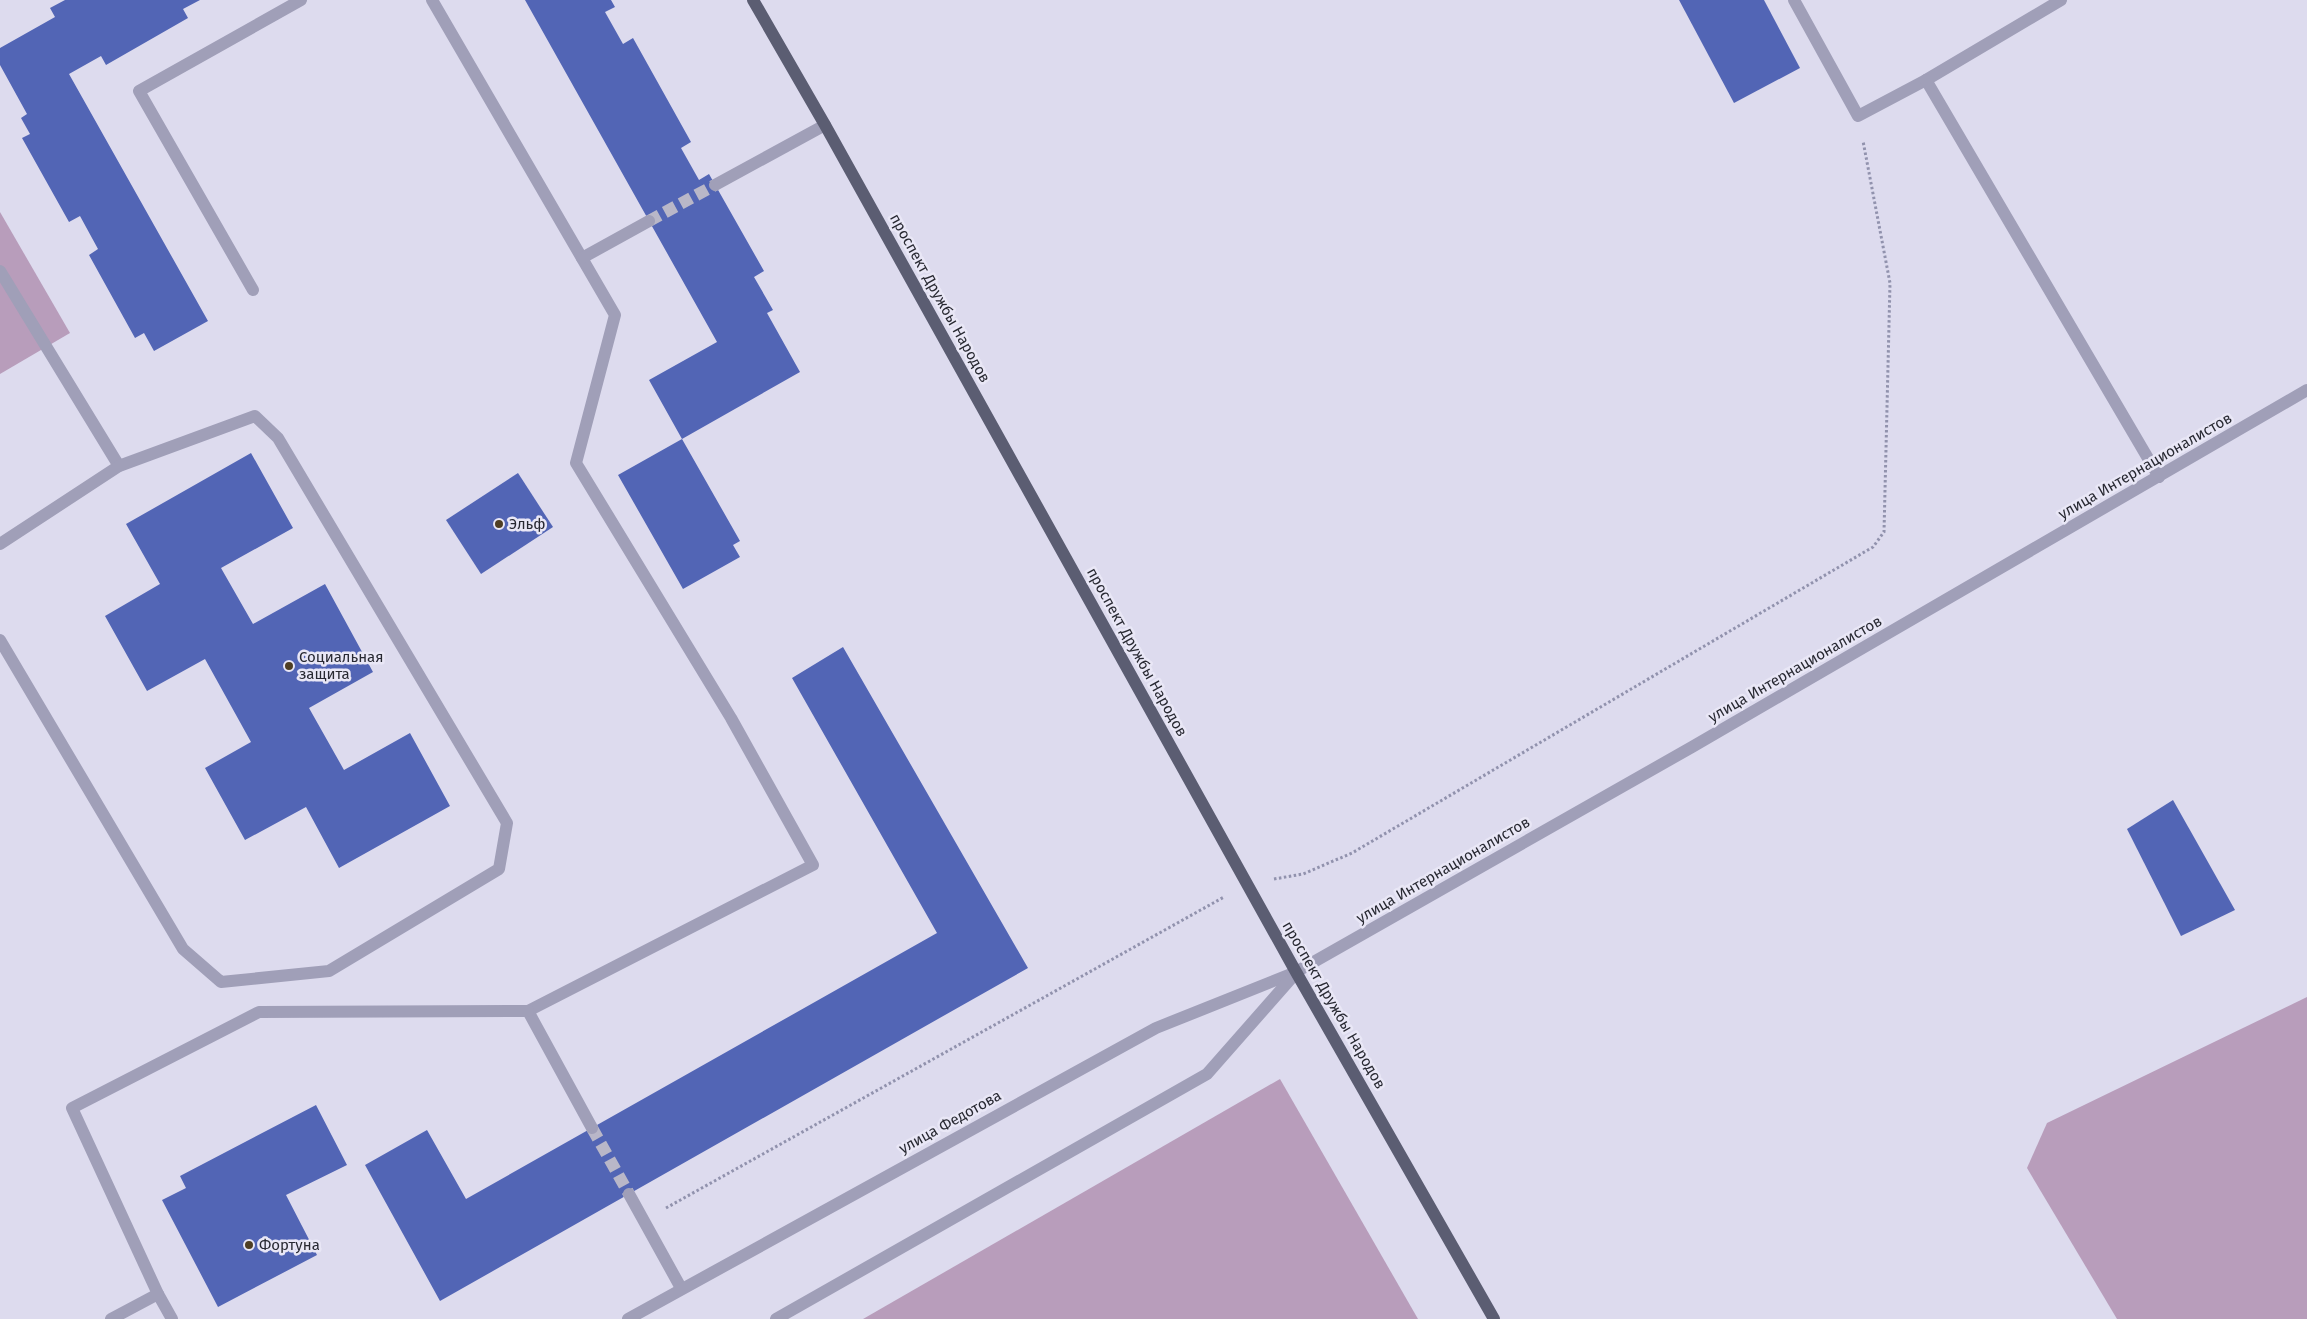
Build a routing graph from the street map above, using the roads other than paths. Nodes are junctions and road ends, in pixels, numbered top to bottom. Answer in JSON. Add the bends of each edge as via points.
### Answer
{"nodes":[{"id":1,"x":301,"y":0,"type":"edge"},
{"id":2,"x":432,"y":0,"type":"edge"},
{"id":3,"x":753,"y":0,"type":"edge"},
{"id":4,"x":1794,"y":0,"type":"edge"},
{"id":5,"x":2061,"y":0,"type":"edge"},
{"id":6,"x":1926,"y":80,"type":"junction"},
{"id":7,"x":825,"y":125,"type":"junction"},
{"id":8,"x":715,"y":185,"type":"tunnel mouth"},
{"id":9,"x":649,"y":221,"type":"tunnel mouth"},
{"id":10,"x":582,"y":258,"type":"junction"},
{"id":11,"x":2,"y":279,"type":"edge"},
{"id":12,"x":253,"y":290,"type":"dead end"},
{"id":13,"x":2307,"y":390,"type":"edge"},
{"id":14,"x":119,"y":466,"type":"junction"},
{"id":15,"x":2159,"y":477,"type":"junction"},
{"id":16,"x":0,"y":544,"type":"edge"},
{"id":17,"x":0,"y":640,"type":"edge"},
{"id":18,"x":1296,"y":972,"type":"junction"},
{"id":19,"x":528,"y":1012,"type":"junction"},
{"id":20,"x":592,"y":1128,"type":"tunnel mouth"},
{"id":21,"x":629,"y":1194,"type":"tunnel mouth"},
{"id":22,"x":680,"y":1288,"type":"junction"},
{"id":23,"x":158,"y":1294,"type":"junction"},
{"id":24,"x":111,"y":1319,"type":"edge"},
{"id":25,"x":172,"y":1319,"type":"edge"},
{"id":26,"x":628,"y":1319,"type":"edge"},
{"id":27,"x":776,"y":1319,"type":"edge"},
{"id":28,"x":1494,"y":1319,"type":"edge"}],
"edges":[{"from":1,"to":12,"type":"street","via":[[139,91]]},
{"from":2,"to":10,"type":"street"},
{"from":3,"to":7,"type":"main road","name":"проспект Дружбы Народов"},
{"from":4,"to":6,"type":"street","via":[[1858,116]]},
{"from":5,"to":6,"type":"street"},
{"from":6,"to":15,"type":"street"},
{"from":7,"to":8,"type":"street"},
{"from":7,"to":18,"type":"main road","name":"проспект Дружбы Народов"},
{"from":9,"to":10,"type":"street"},
{"from":10,"to":19,"type":"street","via":[[615,315],[576,463],[731,718],[813,865]]},
{"from":11,"to":14,"type":"street"},
{"from":13,"to":15,"type":"street","name":"улица Интернационалистов"},
{"from":14,"to":16,"type":"street"},
{"from":14,"to":17,"type":"street","via":[[255,416],[278,438],[507,823],[499,869],[329,971],[221,982],[183,948]]},
{"from":15,"to":18,"type":"street","name":"улица Интернационалистов"},
{"from":18,"to":22,"type":"street","name":"улица Федотова","via":[[1156,1028]]},
{"from":18,"to":27,"type":"street","via":[[1207,1074]]},
{"from":18,"to":28,"type":"main road","name":"проспект Дружбы Народов"},
{"from":19,"to":20,"type":"street"},
{"from":19,"to":23,"type":"street","via":[[259,1012],[72,1108]]},
{"from":21,"to":22,"type":"street"},
{"from":22,"to":26,"type":"street","name":"улица Федотова"},
{"from":23,"to":24,"type":"street"},
{"from":23,"to":25,"type":"street"}]}
